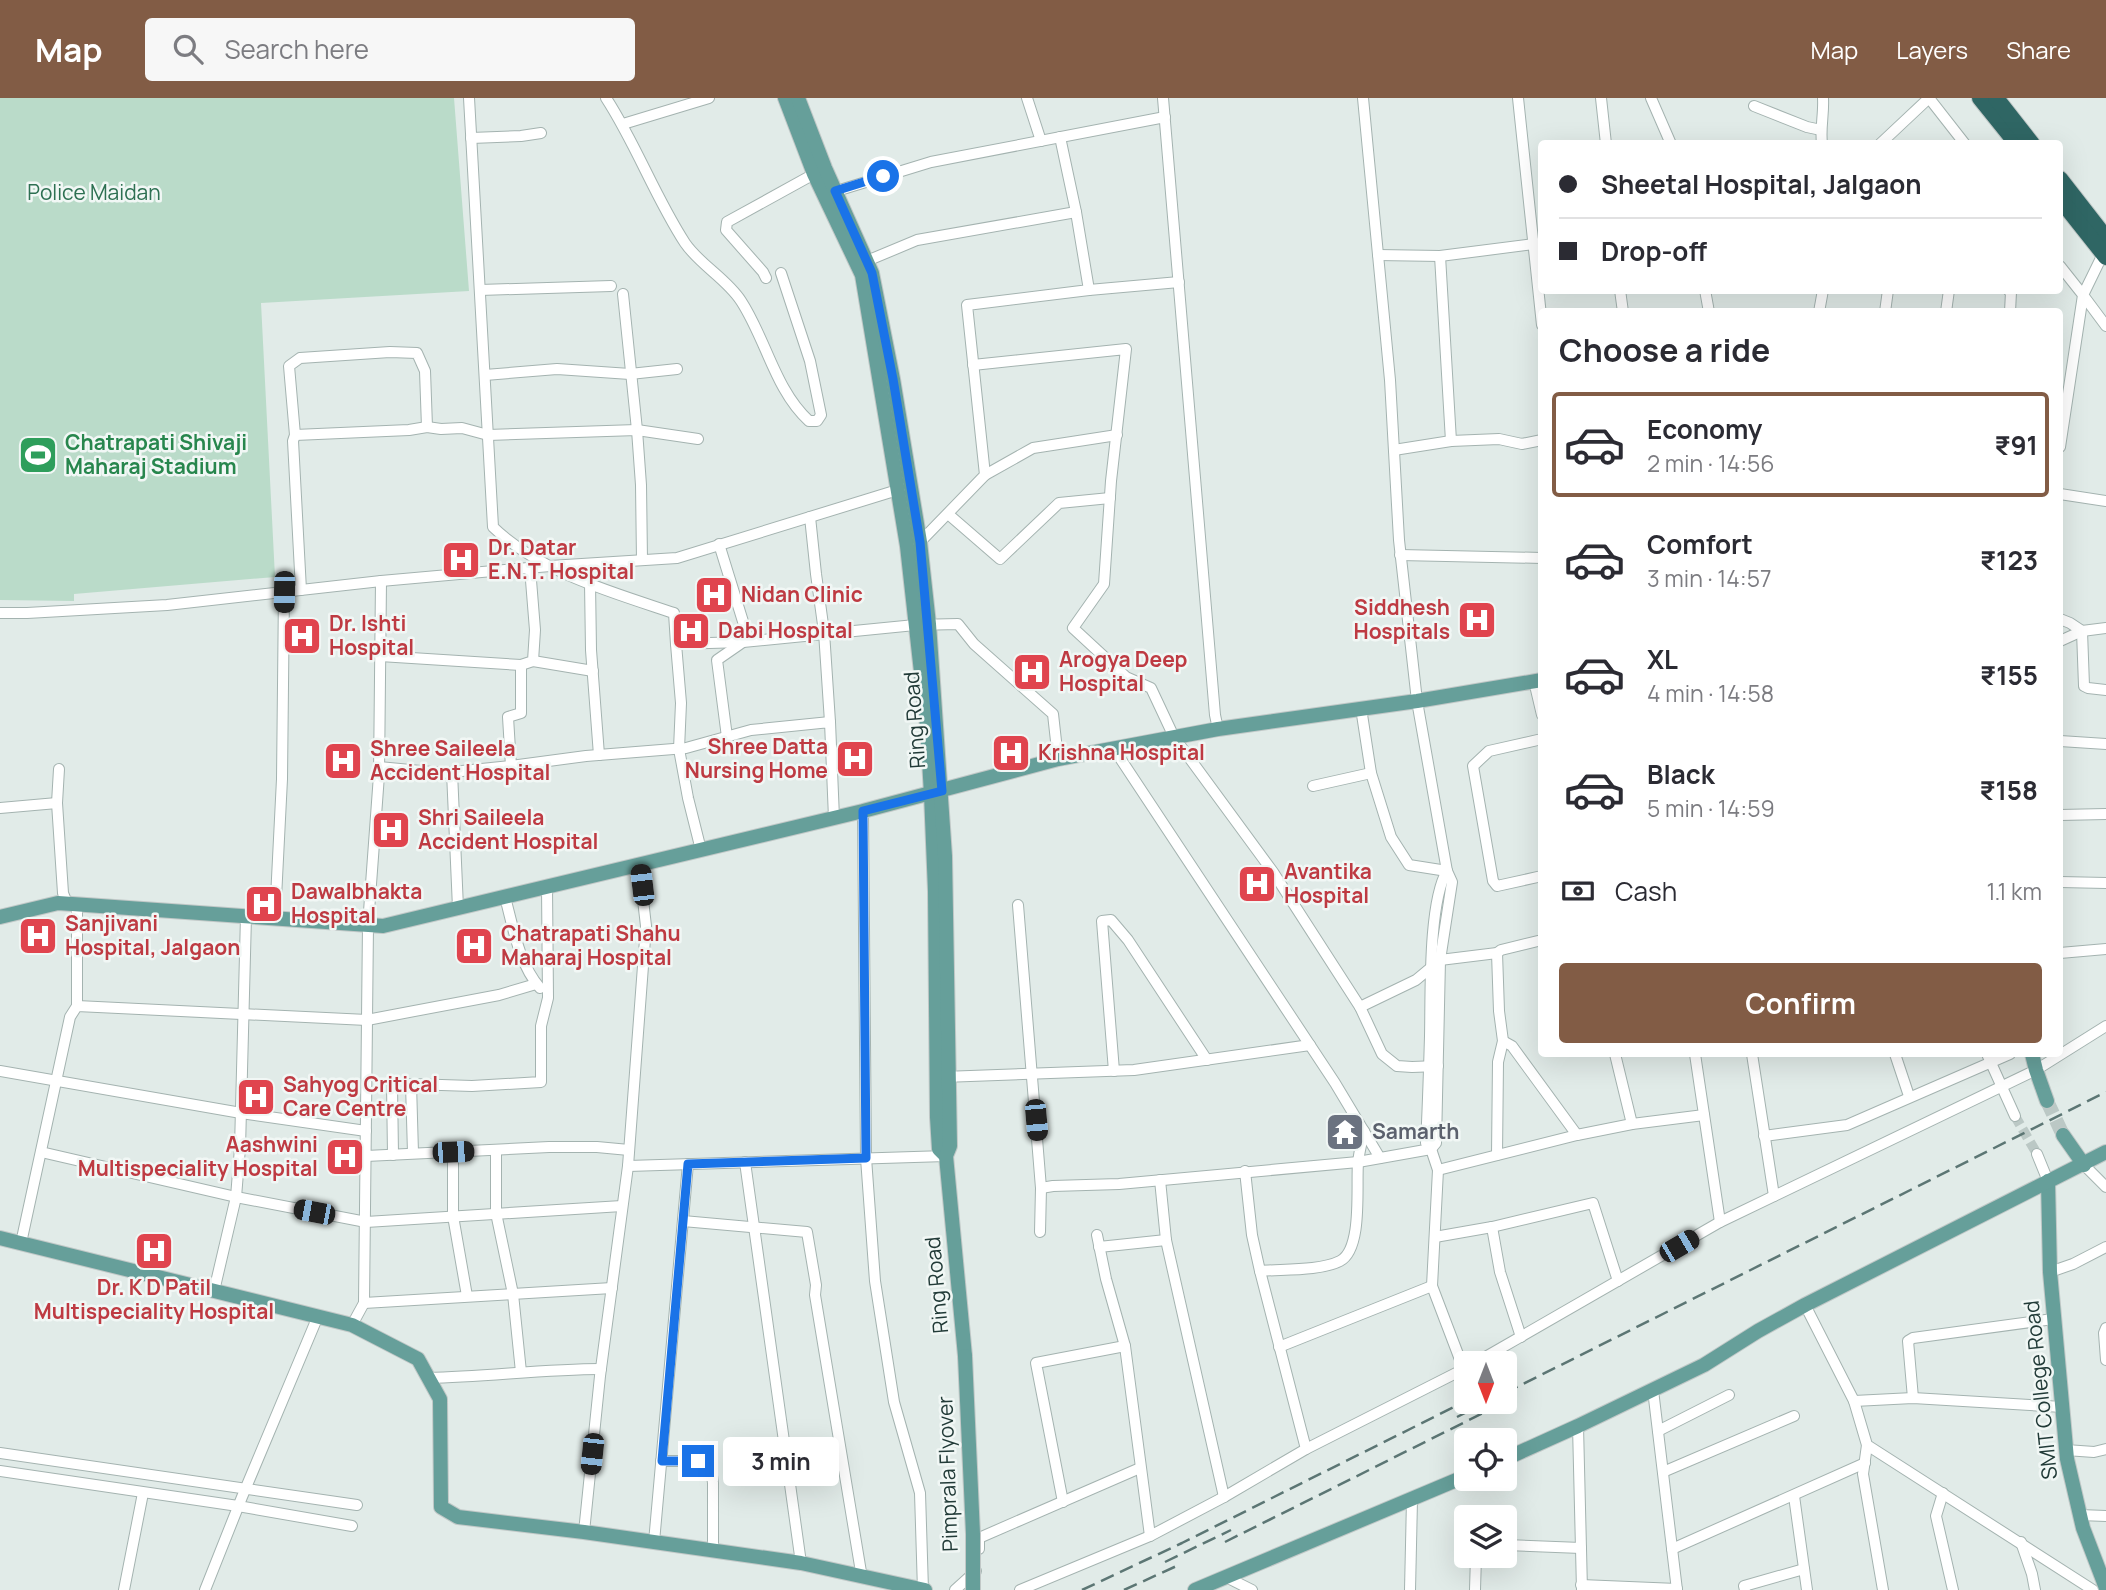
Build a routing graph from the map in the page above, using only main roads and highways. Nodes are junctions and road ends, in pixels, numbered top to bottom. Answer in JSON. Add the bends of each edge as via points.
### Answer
{"nodes":[{"id":1,"x":785,"y":98,"type":"edge"},
{"id":2,"x":798,"y":98,"type":"edge"},
{"id":3,"x":1980,"y":98,"type":"edge"},
{"id":4,"x":1996,"y":98,"type":"edge"},
{"id":5,"x":2014,"y":140,"type":"edge"},
{"id":6,"x":2029,"y":140,"type":"edge"},
{"id":7,"x":2063,"y":184,"type":"edge"},
{"id":8,"x":830,"y":193,"type":"junction"},
{"id":9,"x":2063,"y":202,"type":"edge"},
{"id":10,"x":2105,"y":250,"type":"edge"},
{"id":11,"x":1538,"y":681,"type":"edge"},
{"id":12,"x":937,"y":792,"type":"junction"},
{"id":13,"x":0,"y":917,"type":"edge"},
{"id":14,"x":2033,"y":1057,"type":"edge"},
{"id":15,"x":2047,"y":1101,"type":"tunnel mouth"},
{"id":16,"x":2063,"y":1135,"type":"tunnel mouth"},
{"id":17,"x":2106,"y":1152,"type":"edge"},
{"id":18,"x":2084,"y":1165,"type":"junction"},
{"id":19,"x":2048,"y":1181,"type":"junction"},
{"id":20,"x":0,"y":1238,"type":"edge"},
{"id":21,"x":965,"y":1356,"type":"joint"},
{"id":22,"x":1517,"y":1454,"type":"edge"},
{"id":23,"x":1454,"y":1481,"type":"edge"},
{"id":24,"x":2102,"y":1587,"type":"edge"},
{"id":25,"x":924,"y":1590,"type":"edge"},
{"id":26,"x":973,"y":1590,"type":"edge"},
{"id":27,"x":1195,"y":1590,"type":"edge"}],
"edges":[{"from":1,"to":8,"type":"main road","via":[[814,174]]},
{"from":2,"to":8,"type":"main road","name":"Ring Road"},
{"from":3,"to":5,"type":"highway"},
{"from":4,"to":6,"type":"highway"},
{"from":7,"to":10,"type":"highway"},
{"from":8,"to":12,"type":"main road","name":"Ring Road","via":[[862,262],[872,273],[893,379]]},
{"from":9,"to":10,"type":"highway"},
{"from":11,"to":12,"type":"main road","via":[[1174,737],[1058,760]]},
{"from":12,"to":13,"type":"main road","via":[[383,926],[58,903]]},
{"from":12,"to":21,"type":"main road","name":"Ring Road","via":[[948,934],[942,1077]]},
{"from":14,"to":15,"type":"main road"},
{"from":16,"to":18,"type":"main road"},
{"from":17,"to":18,"type":"main road"},
{"from":18,"to":19,"type":"main road"},
{"from":19,"to":22,"type":"main road","via":[[1758,1331],[1704,1365]]},
{"from":19,"to":24,"type":"main road","name":"SMIT College Road","via":[[2053,1319],[2066,1450]]},
{"from":20,"to":25,"type":"main road","via":[[352,1325],[418,1360],[440,1399],[441,1507],[458,1517],[801,1563]]},
{"from":21,"to":26,"type":"main road","name":"Pimprala Flyover","bridge":true},
{"from":23,"to":27,"type":"main road"}]}
